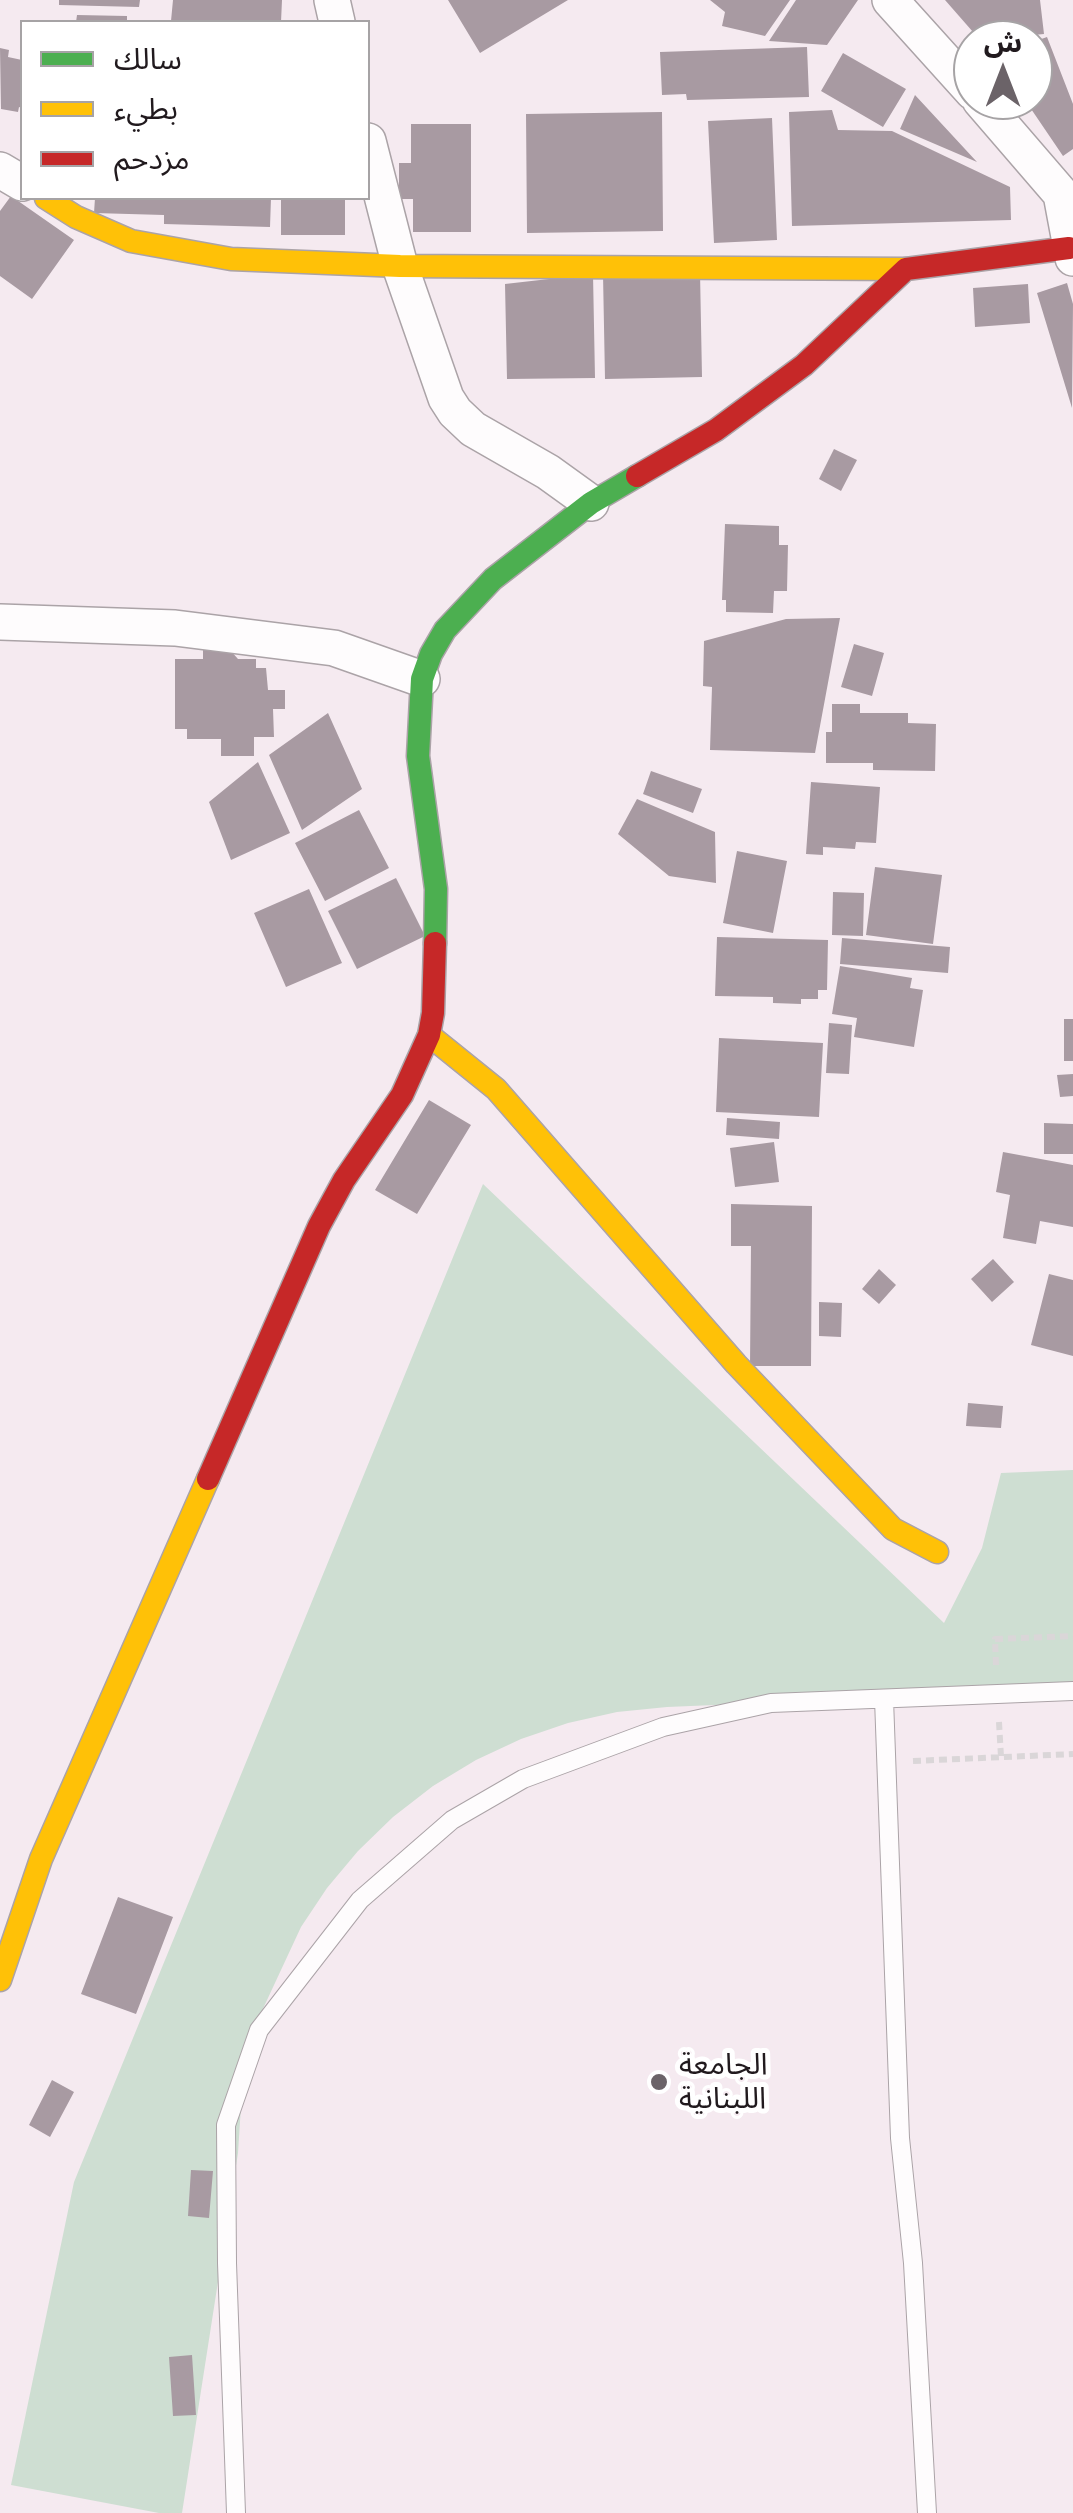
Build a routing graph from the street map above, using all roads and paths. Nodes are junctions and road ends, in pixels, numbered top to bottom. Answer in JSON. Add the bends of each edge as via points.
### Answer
{"nodes":[{"id":1,"x":890,"y":0,"type":"edge"},
{"id":2,"x":953,"y":70,"type":"edge"},
{"id":3,"x":998,"y":120,"type":"edge"},
{"id":4,"x":370,"y":149,"type":"edge"},
{"id":5,"x":1067,"y":196,"type":"edge"},
{"id":6,"x":50,"y":200,"type":"edge"},
{"id":7,"x":1071,"y":253,"type":"edge"},
{"id":8,"x":400,"y":266,"type":"junction"},
{"id":9,"x":906,"y":269,"type":"junction"},
{"id":10,"x":591,"y":503,"type":"junction"},
{"id":11,"x":0,"y":622,"type":"edge"},
{"id":12,"x":422,"y":680,"type":"junction"},
{"id":13,"x":429,"y":1034,"type":"junction"},
{"id":14,"x":938,"y":1552,"type":"dead end"},
{"id":15,"x":1073,"y":1690,"type":"edge"},
{"id":16,"x":884,"y":1699,"type":"junction"},
{"id":17,"x":1073,"y":1754,"type":"edge"},
{"id":18,"x":887,"y":1762,"type":"junction"},
{"id":19,"x":0,"y":1980,"type":"edge"},
{"id":20,"x":236,"y":2513,"type":"edge"},
{"id":21,"x":927,"y":2513,"type":"edge"}],
"edges":[{"from":1,"to":2,"type":"street"},
{"from":3,"to":5,"type":"street"},
{"from":4,"to":8,"type":"street"},
{"from":5,"to":7,"type":"street"},
{"from":6,"to":8,"type":"street","via":[[130,241],[170,249],[230,260]]},
{"from":7,"to":9,"type":"street"},
{"from":8,"to":9,"type":"street"},
{"from":8,"to":10,"type":"street","via":[[455,412]]},
{"from":9,"to":10,"type":"street","via":[[804,365],[716,430]]},
{"from":10,"to":12,"type":"street","via":[[470,603],[430,654]]},
{"from":11,"to":12,"type":"street","via":[[175,628],[334,648]]},
{"from":12,"to":13,"type":"street","via":[[418,756],[436,890]]},
{"from":13,"to":14,"type":"street","via":[[496,1089],[736,1364],[893,1528]]},
{"from":13,"to":19,"type":"street","via":[[402,1095],[319,1226],[41,1859]]},
{"from":15,"to":16,"type":"lane"},
{"from":16,"to":18,"type":"lane"},
{"from":16,"to":20,"type":"lane","via":[[771,1702],[735,1710],[664,1726],[523,1780],[452,1820],[360,1900],[260,2030],[226,2125]]},
{"from":17,"to":18,"type":"path"},
{"from":18,"to":21,"type":"lane","via":[[900,2138]]}]}
